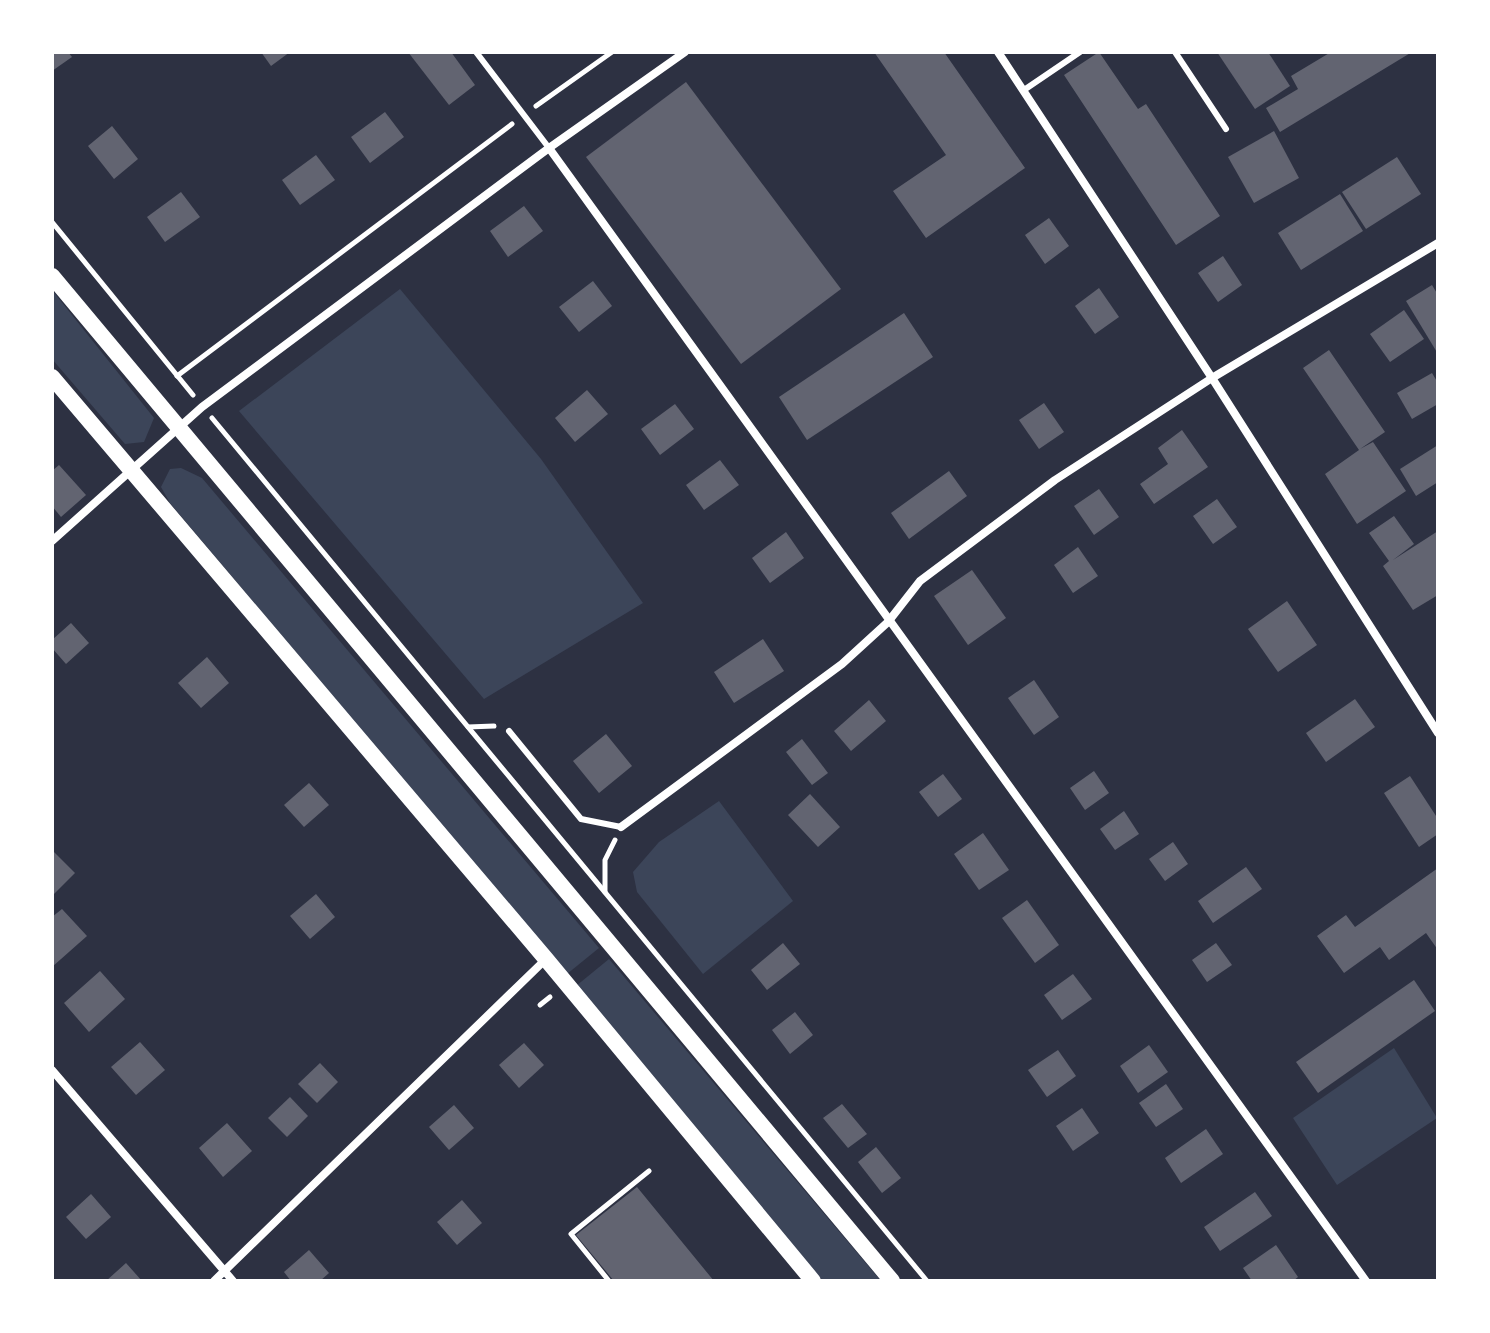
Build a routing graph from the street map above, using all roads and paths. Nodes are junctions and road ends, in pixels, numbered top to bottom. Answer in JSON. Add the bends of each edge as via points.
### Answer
{"nodes":[{"id":1,"x":476,"y":52,"type":"edge"},
{"id":2,"x":612,"y":52,"type":"edge"},
{"id":3,"x":685,"y":52,"type":"edge"},
{"id":4,"x":998,"y":52,"type":"edge"},
{"id":5,"x":1080,"y":52,"type":"edge"},
{"id":6,"x":1175,"y":52,"type":"edge"},
{"id":7,"x":1024,"y":90,"type":"junction"},
{"id":8,"x":524,"y":115,"type":"junction"},
{"id":9,"x":1226,"y":129,"type":"dead end"},
{"id":10,"x":549,"y":148,"type":"junction"},
{"id":11,"x":52,"y":222,"type":"edge"},
{"id":12,"x":1438,"y":243,"type":"edge"},
{"id":13,"x":52,"y":276,"type":"edge"},
{"id":14,"x":177,"y":376,"type":"junction"},
{"id":15,"x":52,"y":377,"type":"edge"},
{"id":16,"x":1212,"y":378,"type":"junction"},
{"id":17,"x":202,"y":407,"type":"junction"},
{"id":18,"x":177,"y":427,"type":"junction"},
{"id":19,"x":129,"y":469,"type":"junction"},
{"id":20,"x":52,"y":541,"type":"edge"},
{"id":21,"x":888,"y":622,"type":"junction"},
{"id":22,"x":467,"y":727,"type":"junction"},
{"id":23,"x":509,"y":731,"type":"joint"},
{"id":24,"x":1438,"y":733,"type":"edge"},
{"id":25,"x":621,"y":827,"type":"junction"},
{"id":26,"x":605,"y":893,"type":"junction"},
{"id":27,"x":546,"y":959,"type":"junction"},
{"id":28,"x":52,"y":1070,"type":"edge"},
{"id":29,"x":649,"y":1171,"type":"dead end"},
{"id":30,"x":224,"y":1271,"type":"junction"},
{"id":31,"x":214,"y":1281,"type":"edge"},
{"id":32,"x":233,"y":1281,"type":"edge"},
{"id":33,"x":609,"y":1281,"type":"edge"},
{"id":34,"x":813,"y":1281,"type":"edge"},
{"id":35,"x":892,"y":1281,"type":"edge"},
{"id":36,"x":927,"y":1281,"type":"edge"},
{"id":37,"x":1366,"y":1281,"type":"edge"}],
"edges":[{"from":1,"to":8,"type":"lane"},
{"from":2,"to":8,"type":"path"},
{"from":3,"to":10,"type":"street"},
{"from":4,"to":7,"type":"street"},
{"from":5,"to":7,"type":"lane"},
{"from":6,"to":9,"type":"lane"},
{"from":7,"to":16,"type":"street"},
{"from":8,"to":10,"type":"lane"},
{"from":8,"to":14,"type":"path"},
{"from":10,"to":17,"type":"street"},
{"from":10,"to":21,"type":"street"},
{"from":11,"to":14,"type":"path"},
{"from":12,"to":16,"type":"street"},
{"from":13,"to":18,"type":"main road"},
{"from":14,"to":17,"type":"path"},
{"from":15,"to":19,"type":"main road"},
{"from":16,"to":21,"type":"street","via":[[1055,480],[920,581]]},
{"from":16,"to":24,"type":"street"},
{"from":17,"to":18,"type":"street"},
{"from":17,"to":22,"type":"path"},
{"from":18,"to":19,"type":"street"},
{"from":18,"to":35,"type":"main road"},
{"from":19,"to":20,"type":"street"},
{"from":19,"to":27,"type":"main road"},
{"from":21,"to":25,"type":"street","via":[[842,664]]},
{"from":21,"to":37,"type":"street"},
{"from":22,"to":23,"type":"path"},
{"from":22,"to":26,"type":"path"},
{"from":23,"to":25,"type":"lane","via":[[581,819]]},
{"from":25,"to":26,"type":"path","via":[[605,860]]},
{"from":26,"to":36,"type":"path"},
{"from":27,"to":30,"type":"street"},
{"from":27,"to":34,"type":"main road"},
{"from":28,"to":30,"type":"street"},
{"from":29,"to":33,"type":"path","via":[[571,1234]]},
{"from":30,"to":31,"type":"street"},
{"from":30,"to":32,"type":"street"}]}
